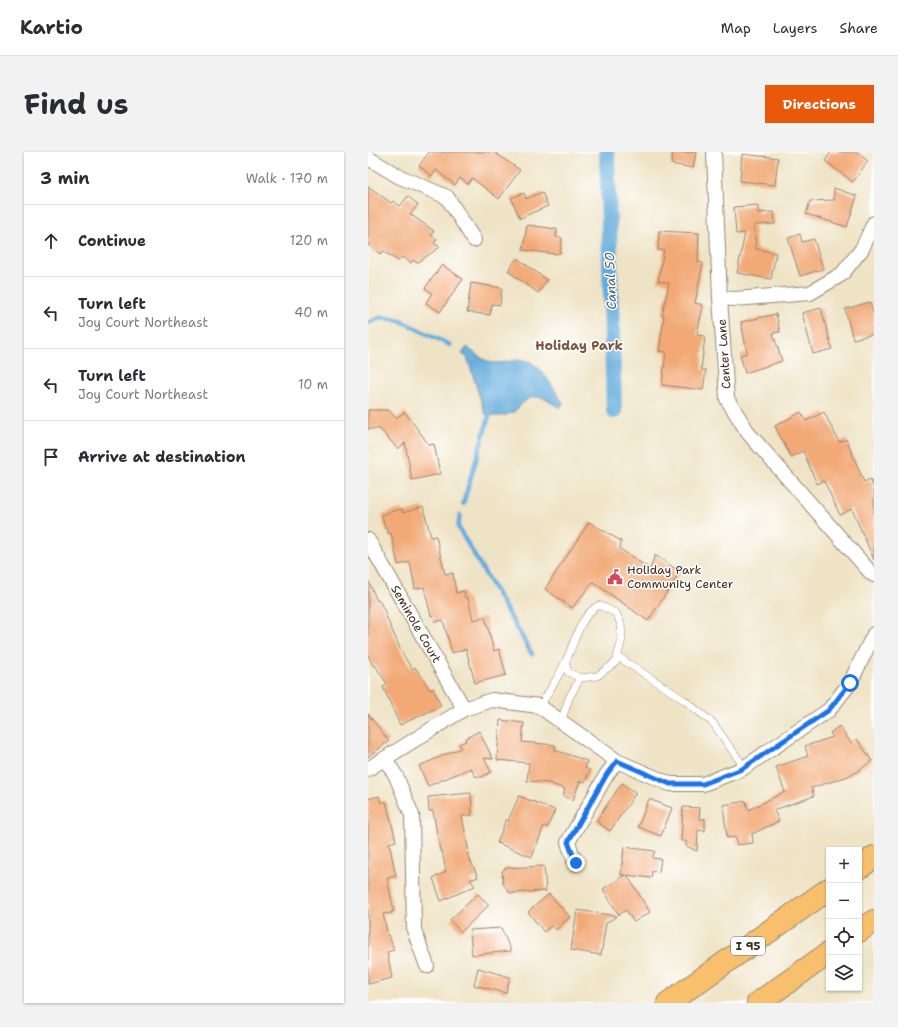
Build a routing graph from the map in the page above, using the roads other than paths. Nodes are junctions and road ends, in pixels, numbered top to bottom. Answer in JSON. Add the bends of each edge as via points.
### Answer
{"nodes":[{"id":1,"x":714,"y":152,"type":"edge"},
{"id":2,"x":368,"y":158,"type":"edge"},
{"id":3,"x":874,"y":223,"type":"edge"},
{"id":4,"x":474,"y":240,"type":"dead end"},
{"id":5,"x":720,"y":298,"type":"junction"},
{"id":6,"x":368,"y":540,"type":"edge"},
{"id":7,"x":874,"y":575,"type":"edge"},
{"id":8,"x":874,"y":634,"type":"edge"},
{"id":9,"x":617,"y":656,"type":"junction"},
{"id":10,"x":565,"y":662,"type":"junction"},
{"id":11,"x":580,"y":678,"type":"junction"},
{"id":12,"x":540,"y":707,"type":"junction"},
{"id":13,"x":464,"y":709,"type":"junction"},
{"id":14,"x":561,"y":722,"type":"junction"},
{"id":15,"x":385,"y":759,"type":"junction"},
{"id":16,"x":617,"y":761,"type":"junction"},
{"id":17,"x":744,"y":767,"type":"junction"},
{"id":18,"x":368,"y":769,"type":"edge"},
{"id":19,"x":874,"y":857,"type":"edge"},
{"id":20,"x":576,"y":863,"type":"dead end"},
{"id":21,"x":862,"y":866,"type":"edge"},
{"id":22,"x":826,"y":891,"type":"edge"},
{"id":23,"x":874,"y":921,"type":"edge"},
{"id":24,"x":862,"y":930,"type":"edge"},
{"id":25,"x":826,"y":955,"type":"edge"},
{"id":26,"x":427,"y":966,"type":"dead end"},
{"id":27,"x":668,"y":1003,"type":"edge"},
{"id":28,"x":758,"y":1003,"type":"edge"}],
"edges":[{"from":1,"to":5,"type":"street","name":"Center Lane"},
{"from":2,"to":4,"type":"street","via":[[398,176],[447,197]]},
{"from":3,"to":5,"type":"street","via":[[862,249],[842,274],[810,293]]},
{"from":5,"to":7,"type":"street","name":"Center Lane","via":[[727,399],[749,434]]},
{"from":6,"to":13,"type":"street","name":"Seminole Court"},
{"from":8,"to":17,"type":"street","via":[[850,683],[829,710]]},
{"from":9,"to":10,"type":"lane","via":[[622,639],[621,624],[616,613],[599,605],[591,609],[582,623]]},
{"from":9,"to":11,"type":"lane","via":[[616,662],[596,676]]},
{"from":9,"to":17,"type":"lane","via":[[714,723]]},
{"from":10,"to":11,"type":"lane","via":[[568,672]]},
{"from":10,"to":12,"type":"lane"},
{"from":11,"to":14,"type":"lane","via":[[569,698]]},
{"from":12,"to":13,"type":"street","via":[[492,700]]},
{"from":12,"to":14,"type":"street"},
{"from":13,"to":15,"type":"street"},
{"from":14,"to":16,"type":"street"},
{"from":15,"to":18,"type":"street"},
{"from":15,"to":26,"type":"street","via":[[396,776],[412,815],[414,930]]},
{"from":16,"to":17,"type":"street","via":[[670,784],[703,784]]},
{"from":16,"to":20,"type":"street","via":[[568,842]]},
{"from":19,"to":21,"type":"highway"},
{"from":22,"to":27,"type":"highway","number":"I 95"},
{"from":23,"to":24,"type":"highway"},
{"from":25,"to":28,"type":"highway"}]}
